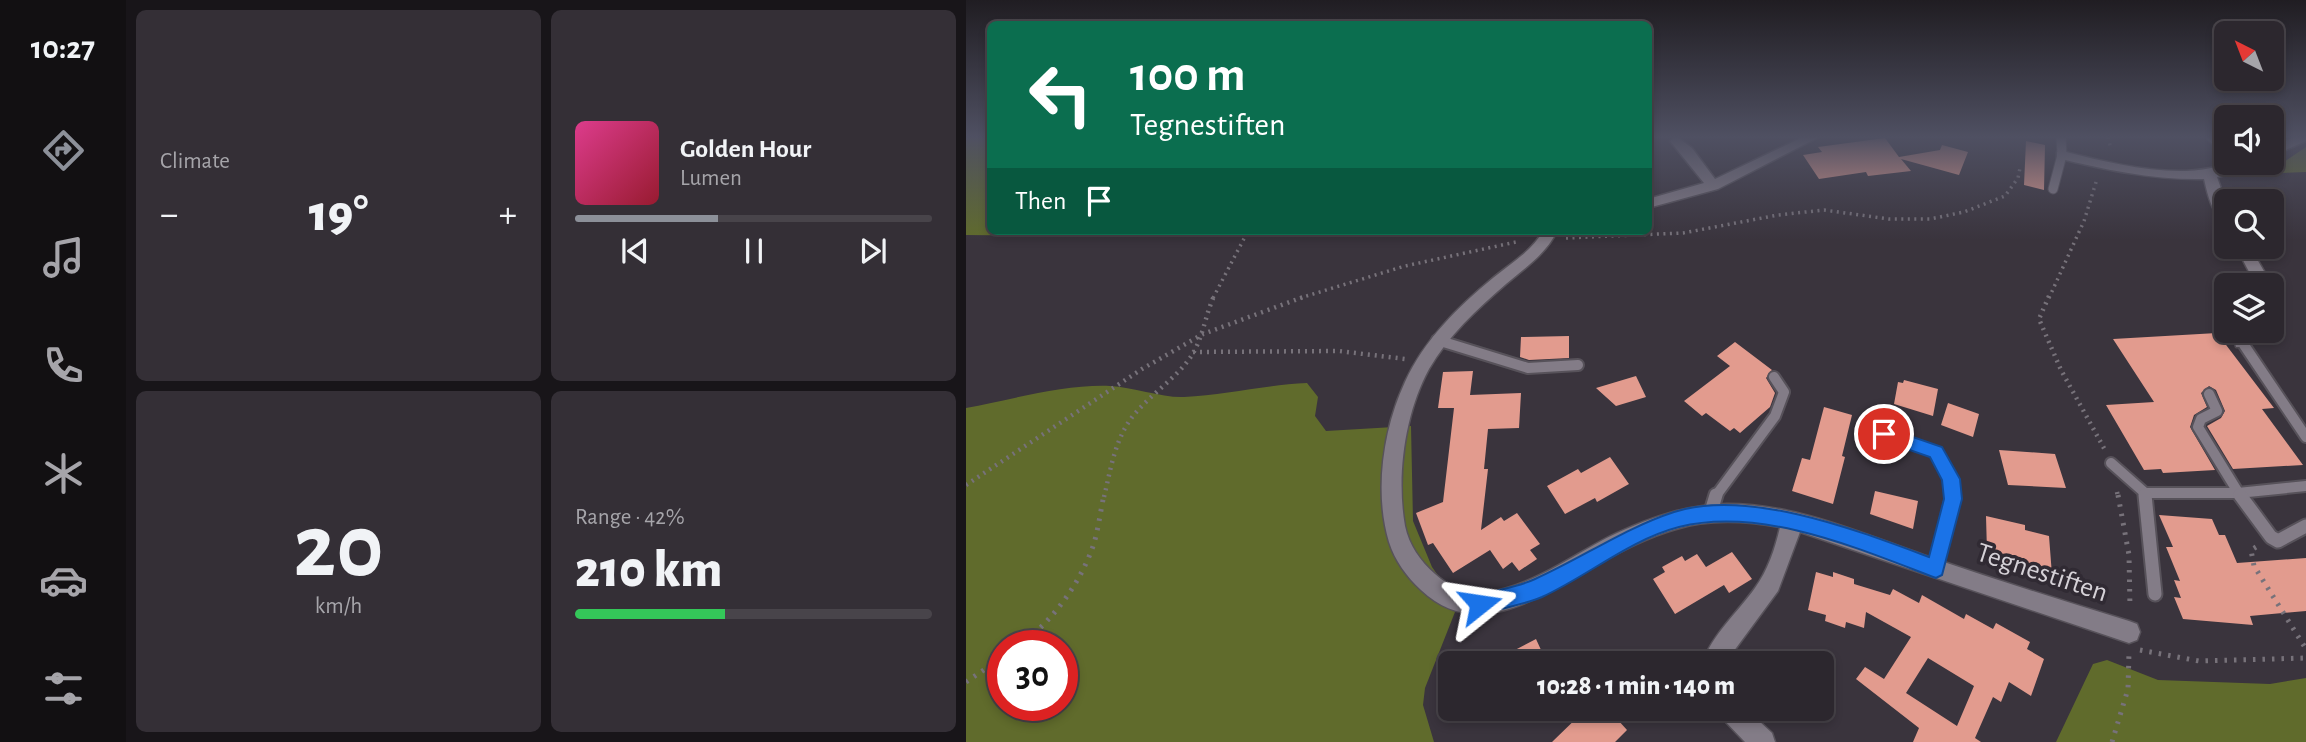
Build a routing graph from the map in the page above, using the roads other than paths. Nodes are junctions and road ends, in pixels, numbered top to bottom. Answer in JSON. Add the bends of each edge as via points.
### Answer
{"nodes":[{"id":1,"x":1703,"y":172,"type":"edge"},
{"id":2,"x":1747,"y":172,"type":"edge"},
{"id":3,"x":2057,"y":172,"type":"edge"},
{"id":4,"x":2173,"y":172,"type":"edge"},
{"id":5,"x":2214,"y":174,"type":"edge"},
{"id":6,"x":2210,"y":175,"type":"junction"},
{"id":7,"x":1713,"y":186,"type":"junction"},
{"id":8,"x":2053,"y":188,"type":"dead end"},
{"id":9,"x":2214,"y":194,"type":"edge"},
{"id":10,"x":1652,"y":203,"type":"edge"},
{"id":11,"x":1548,"y":235,"type":"edge"},
{"id":12,"x":1437,"y":340,"type":"junction"},
{"id":13,"x":2246,"y":343,"type":"edge"},
{"id":14,"x":1578,"y":365,"type":"dead end"},
{"id":15,"x":1774,"y":377,"type":"dead end"},
{"id":16,"x":2209,"y":394,"type":"dead end"},
{"id":17,"x":1884,"y":434,"type":"dead end"},
{"id":18,"x":2306,"y":437,"type":"edge"},
{"id":19,"x":2111,"y":463,"type":"road end"},
{"id":20,"x":2306,"y":486,"type":"edge"},
{"id":21,"x":2145,"y":493,"type":"junction"},
{"id":22,"x":2238,"y":493,"type":"junction"},
{"id":23,"x":1710,"y":515,"type":"junction"},
{"id":24,"x":1791,"y":522,"type":"junction"},
{"id":25,"x":2306,"y":526,"type":"edge"},
{"id":26,"x":1936,"y":569,"type":"junction"},
{"id":27,"x":2155,"y":594,"type":"dead end"},
{"id":28,"x":2129,"y":640,"type":"road end"},
{"id":29,"x":1719,"y":651,"type":"edge"},
{"id":30,"x":1741,"y":721,"type":"edge"},
{"id":31,"x":1763,"y":742,"type":"edge"}],
"edges":[{"from":1,"to":7,"type":"street"},
{"from":2,"to":7,"type":"street"},
{"from":3,"to":8,"type":"lane"},
{"from":4,"to":6,"type":"street"},
{"from":5,"to":6,"type":"street"},
{"from":6,"to":9,"type":"street"},
{"from":7,"to":10,"type":"street"},
{"from":11,"to":12,"type":"street","name":"Tegnestiften"},
{"from":12,"to":14,"type":"lane","via":[[1528,368]]},
{"from":12,"to":23,"type":"street","name":"Tegnestiften","via":[[1406,401],[1393,486],[1394,519],[1403,554],[1424,581],[1446,596],[1480,604],[1537,589],[1631,537],[1677,519]]},
{"from":13,"to":18,"type":"lane"},
{"from":15,"to":23,"type":"lane","via":[[1784,392],[1776,416],[1713,499]]},
{"from":16,"to":22,"type":"lane","via":[[2217,411],[2201,419],[2198,427]]},
{"from":17,"to":26,"type":"lane","name":"Tegnestiften","via":[[1936,452],[1951,479],[1953,499]]},
{"from":19,"to":21,"type":"lane"},
{"from":20,"to":22,"type":"lane"},
{"from":21,"to":22,"type":"lane"},
{"from":21,"to":27,"type":"lane"},
{"from":22,"to":25,"type":"lane","via":[[2278,541]]},
{"from":23,"to":24,"type":"street","name":"Tegnestiften","via":[[1751,514]]},
{"from":24,"to":26,"type":"street","name":"Tegnestiften","via":[[1844,534]]},
{"from":24,"to":29,"type":"street","via":[[1786,552],[1760,600]]},
{"from":26,"to":28,"type":"street","name":"Tegnestiften"},
{"from":30,"to":31,"type":"street"}]}
